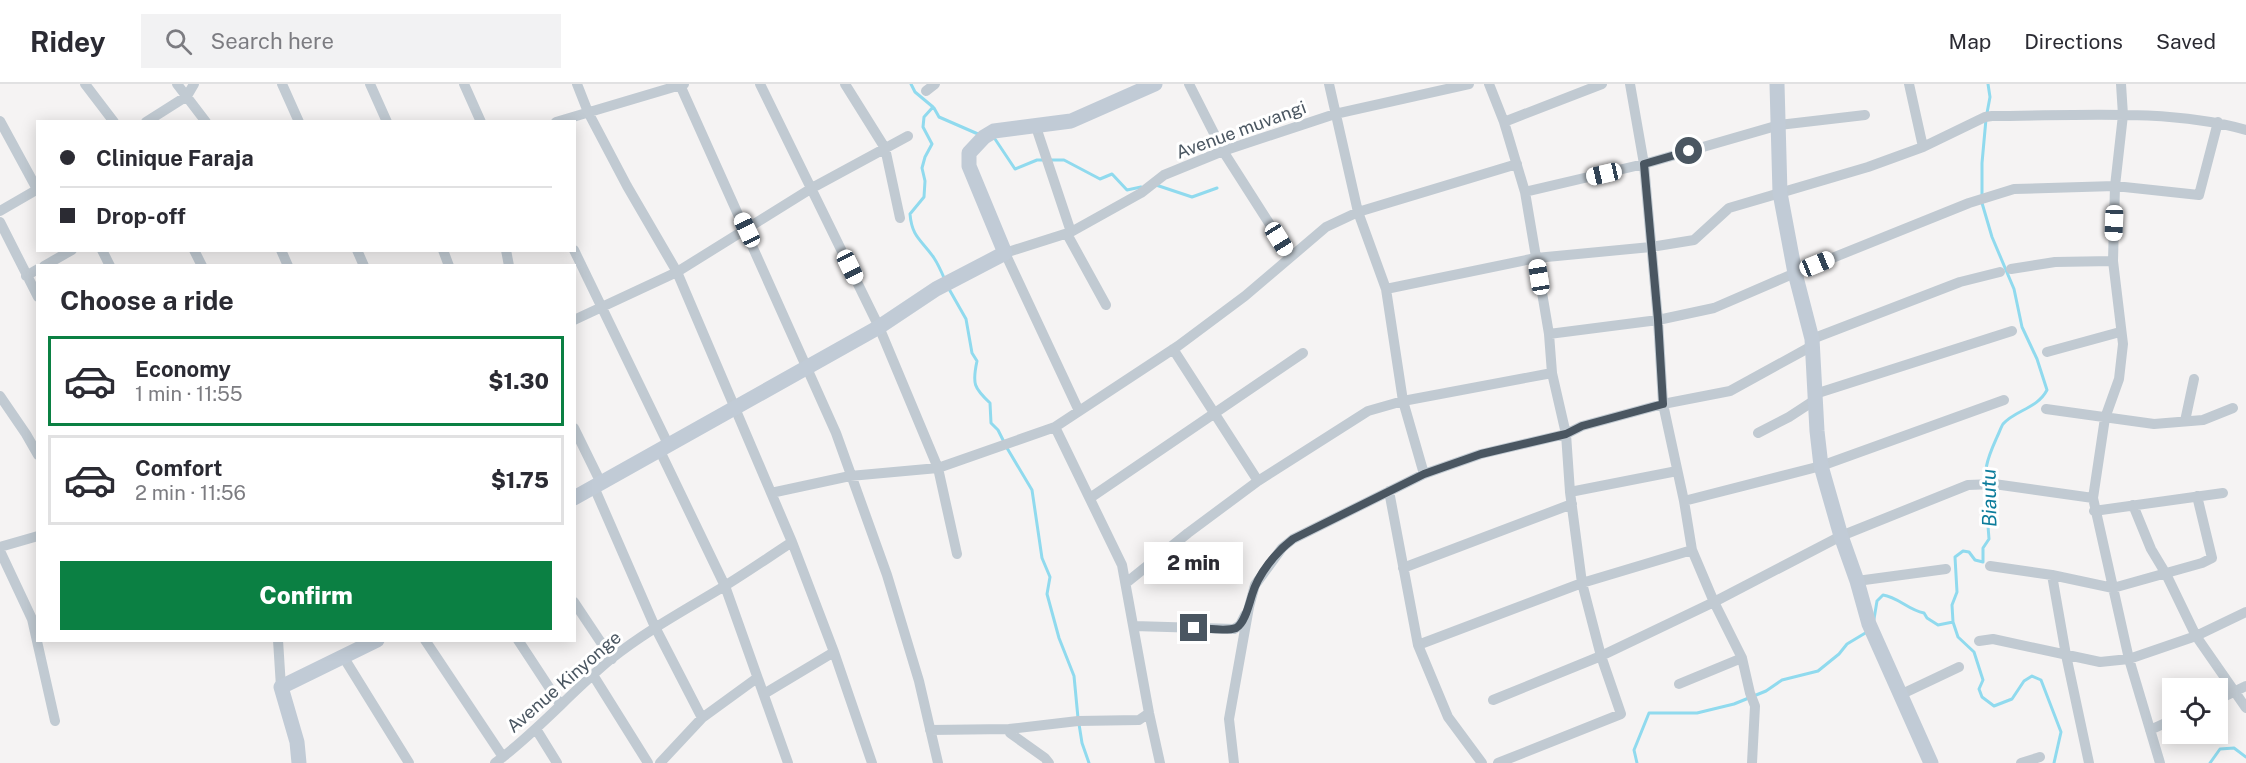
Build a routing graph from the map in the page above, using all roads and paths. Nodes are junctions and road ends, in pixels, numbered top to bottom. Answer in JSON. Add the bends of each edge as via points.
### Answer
{"nodes":[{"id":1,"x":85,"y":84,"type":"edge"},
{"id":2,"x":177,"y":84,"type":"edge"},
{"id":3,"x":194,"y":84,"type":"edge"},
{"id":4,"x":282,"y":84,"type":"edge"},
{"id":5,"x":370,"y":84,"type":"edge"},
{"id":6,"x":464,"y":84,"type":"edge"},
{"id":7,"x":577,"y":84,"type":"edge"},
{"id":8,"x":760,"y":84,"type":"edge"},
{"id":9,"x":845,"y":84,"type":"edge"},
{"id":10,"x":935,"y":84,"type":"edge"},
{"id":11,"x":1155,"y":84,"type":"edge"},
{"id":12,"x":1189,"y":84,"type":"edge"},
{"id":13,"x":1329,"y":84,"type":"edge"},
{"id":14,"x":1469,"y":84,"type":"edge"},
{"id":15,"x":1489,"y":84,"type":"edge"},
{"id":16,"x":1602,"y":84,"type":"edge"},
{"id":17,"x":1630,"y":84,"type":"edge"},
{"id":18,"x":1777,"y":84,"type":"edge"},
{"id":19,"x":1909,"y":84,"type":"edge"},
{"id":20,"x":2121,"y":84,"type":"edge"},
{"id":21,"x":682,"y":85,"type":"edge"},
{"id":22,"x":665,"y":86,"type":"edge"},
{"id":23,"x":926,"y":91,"type":"dead end"},
{"id":24,"x":187,"y":96,"type":"junction"},
{"id":25,"x":588,"y":112,"type":"junction"},
{"id":26,"x":1335,"y":114,"type":"junction"},
{"id":27,"x":1865,"y":115,"type":"dead end"},
{"id":28,"x":2123,"y":115,"type":"junction"},
{"id":29,"x":112,"y":120,"type":"edge"},
{"id":30,"x":149,"y":120,"type":"edge"},
{"id":31,"x":205,"y":120,"type":"edge"},
{"id":32,"x":298,"y":120,"type":"edge"},
{"id":33,"x":386,"y":120,"type":"edge"},
{"id":34,"x":480,"y":120,"type":"edge"},
{"id":35,"x":562,"y":120,"type":"edge"},
{"id":36,"x":0,"y":121,"type":"edge"},
{"id":37,"x":1504,"y":122,"type":"junction"},
{"id":38,"x":2218,"y":122,"type":"junction"},
{"id":39,"x":1779,"y":125,"type":"junction"},
{"id":40,"x":1036,"y":127,"type":"junction"},
{"id":41,"x":2246,"y":130,"type":"edge"},
{"id":42,"x":908,"y":136,"type":"dead end"},
{"id":43,"x":1923,"y":147,"type":"junction"},
{"id":44,"x":885,"y":148,"type":"junction"},
{"id":45,"x":1223,"y":151,"type":"junction"},
{"id":46,"x":1644,"y":164,"type":"junction"},
{"id":47,"x":1517,"y":165,"type":"junction"},
{"id":48,"x":2115,"y":186,"type":"junction"},
{"id":49,"x":36,"y":187,"type":"edge"},
{"id":50,"x":812,"y":188,"type":"junction"},
{"id":51,"x":36,"y":190,"type":"edge"},
{"id":52,"x":1525,"y":192,"type":"junction"},
{"id":53,"x":1780,"y":193,"type":"junction"},
{"id":54,"x":0,"y":211,"type":"edge"},
{"id":55,"x":1358,"y":212,"type":"junction"},
{"id":56,"x":900,"y":218,"type":"dead end"},
{"id":57,"x":0,"y":222,"type":"edge"},
{"id":58,"x":747,"y":230,"type":"junction"},
{"id":59,"x":1069,"y":233,"type":"junction"},
{"id":60,"x":1651,"y":247,"type":"junction"},
{"id":61,"x":68,"y":252,"type":"edge"},
{"id":62,"x":575,"y":252,"type":"edge"},
{"id":63,"x":1005,"y":253,"type":"junction"},
{"id":64,"x":1290,"y":256,"type":"junction"},
{"id":65,"x":1536,"y":258,"type":"junction"},
{"id":66,"x":2113,"y":261,"type":"junction"},
{"id":67,"x":48,"y":264,"type":"edge"},
{"id":68,"x":36,"y":270,"type":"edge"},
{"id":69,"x":677,"y":272,"type":"junction"},
{"id":70,"x":1795,"y":273,"type":"junction"},
{"id":71,"x":26,"y":276,"type":"junction"},
{"id":72,"x":1386,"y":289,"type":"junction"},
{"id":73,"x":36,"y":294,"type":"edge"},
{"id":74,"x":1106,"y":304,"type":"dead end"},
{"id":75,"x":602,"y":307,"type":"junction"},
{"id":76,"x":576,"y":319,"type":"edge"},
{"id":77,"x":1658,"y":320,"type":"junction"},
{"id":78,"x":879,"y":327,"type":"junction"},
{"id":79,"x":2012,"y":332,"type":"dead end"},
{"id":80,"x":2120,"y":332,"type":"junction"},
{"id":81,"x":1549,"y":334,"type":"junction"},
{"id":82,"x":1812,"y":343,"type":"junction"},
{"id":83,"x":1173,"y":349,"type":"junction"},
{"id":84,"x":2047,"y":352,"type":"dead end"},
{"id":85,"x":1303,"y":353,"type":"dead end"},
{"id":86,"x":808,"y":368,"type":"junction"},
{"id":87,"x":1552,"y":373,"type":"junction"},
{"id":88,"x":2194,"y":380,"type":"dead end"},
{"id":89,"x":0,"y":396,"type":"edge"},
{"id":90,"x":1815,"y":397,"type":"junction"},
{"id":91,"x":2004,"y":400,"type":"dead end"},
{"id":92,"x":1403,"y":401,"type":"junction"},
{"id":93,"x":1663,"y":404,"type":"junction"},
{"id":94,"x":736,"y":408,"type":"junction"},
{"id":95,"x":2233,"y":408,"type":"dead end"},
{"id":96,"x":2046,"y":409,"type":"dead end"},
{"id":97,"x":1079,"y":411,"type":"junction"},
{"id":98,"x":1213,"y":414,"type":"junction"},
{"id":99,"x":2105,"y":418,"type":"junction"},
{"id":100,"x":2185,"y":421,"type":"junction"},
{"id":101,"x":1055,"y":427,"type":"junction"},
{"id":102,"x":36,"y":429,"type":"edge"},
{"id":103,"x":576,"y":433,"type":"edge"},
{"id":104,"x":1758,"y":433,"type":"dead end"},
{"id":105,"x":26,"y":434,"type":"junction"},
{"id":106,"x":1566,"y":434,"type":"junction"},
{"id":107,"x":664,"y":446,"type":"junction"},
{"id":108,"x":36,"y":452,"type":"edge"},
{"id":109,"x":1821,"y":466,"type":"junction"},
{"id":110,"x":938,"y":468,"type":"junction"},
{"id":111,"x":1677,"y":471,"type":"junction"},
{"id":112,"x":1424,"y":474,"type":"junction"},
{"id":113,"x":850,"y":476,"type":"junction"},
{"id":114,"x":1258,"y":482,"type":"junction"},
{"id":115,"x":598,"y":485,"type":"junction"},
{"id":116,"x":1389,"y":491,"type":"junction"},
{"id":117,"x":771,"y":493,"type":"junction"},
{"id":118,"x":2223,"y":493,"type":"dead end"},
{"id":119,"x":2197,"y":496,"type":"junction"},
{"id":120,"x":576,"y":497,"type":"edge"},
{"id":121,"x":1090,"y":498,"type":"junction"},
{"id":122,"x":1571,"y":498,"type":"junction"},
{"id":123,"x":2093,"y":498,"type":"junction"},
{"id":124,"x":1684,"y":501,"type":"junction"},
{"id":125,"x":2133,"y":505,"type":"junction"},
{"id":126,"x":2094,"y":511,"type":"junction"},
{"id":127,"x":1841,"y":536,"type":"junction"},
{"id":128,"x":36,"y":537,"type":"edge"},
{"id":129,"x":792,"y":542,"type":"junction"},
{"id":130,"x":0,"y":546,"type":"edge"},
{"id":131,"x":1692,"y":550,"type":"junction"},
{"id":132,"x":0,"y":551,"type":"edge"},
{"id":133,"x":957,"y":554,"type":"dead end"},
{"id":134,"x":1990,"y":566,"type":"dead end"},
{"id":135,"x":1403,"y":568,"type":"junction"},
{"id":136,"x":1946,"y":569,"type":"dead end"},
{"id":137,"x":2166,"y":574,"type":"junction"},
{"id":138,"x":2052,"y":575,"type":"junction"},
{"id":139,"x":1857,"y":581,"type":"junction"},
{"id":140,"x":1126,"y":583,"type":"junction"},
{"id":141,"x":1582,"y":584,"type":"junction"},
{"id":142,"x":725,"y":586,"type":"junction"},
{"id":143,"x":2113,"y":588,"type":"junction"},
{"id":144,"x":1714,"y":602,"type":"junction"},
{"id":145,"x":576,"y":605,"type":"edge"},
{"id":146,"x":1249,"y":607,"type":"junction"},
{"id":147,"x":2246,"y":612,"type":"edge"},
{"id":148,"x":1134,"y":626,"type":"junction"},
{"id":149,"x":655,"y":627,"type":"junction"},
{"id":150,"x":2196,"y":636,"type":"junction"},
{"id":151,"x":36,"y":637,"type":"edge"},
{"id":152,"x":1979,"y":641,"type":"dead end"},
{"id":153,"x":37,"y":642,"type":"edge"},
{"id":154,"x":278,"y":642,"type":"edge"},
{"id":155,"x":369,"y":642,"type":"edge"},
{"id":156,"x":426,"y":642,"type":"edge"},
{"id":157,"x":519,"y":642,"type":"edge"},
{"id":158,"x":1418,"y":645,"type":"junction"},
{"id":159,"x":834,"y":652,"type":"junction"},
{"id":160,"x":2066,"y":655,"type":"junction"},
{"id":161,"x":1601,"y":656,"type":"junction"},
{"id":162,"x":344,"y":658,"type":"junction"},
{"id":163,"x":1742,"y":658,"type":"junction"},
{"id":164,"x":612,"y":659,"type":"junction"},
{"id":165,"x":2128,"y":659,"type":"junction"},
{"id":166,"x":1959,"y":667,"type":"dead end"},
{"id":167,"x":593,"y":675,"type":"junction"},
{"id":168,"x":758,"y":678,"type":"junction"},
{"id":169,"x":1679,"y":684,"type":"dead end"},
{"id":170,"x":2246,"y":686,"type":"edge"},
{"id":171,"x":281,"y":687,"type":"junction"},
{"id":172,"x":2236,"y":692,"type":"junction"},
{"id":173,"x":764,"y":694,"type":"junction"},
{"id":174,"x":1902,"y":694,"type":"junction"},
{"id":175,"x":2228,"y":695,"type":"edge"},
{"id":176,"x":1493,"y":700,"type":"dead end"},
{"id":177,"x":560,"y":704,"type":"junction"},
{"id":178,"x":2246,"y":708,"type":"edge"},
{"id":179,"x":1149,"y":713,"type":"junction"},
{"id":180,"x":702,"y":718,"type":"junction"},
{"id":181,"x":55,"y":721,"type":"dead end"},
{"id":182,"x":2162,"y":725,"type":"edge"},
{"id":183,"x":536,"y":729,"type":"junction"},
{"id":184,"x":1009,"y":729,"type":"junction"},
{"id":185,"x":930,"y":730,"type":"junction"},
{"id":186,"x":2150,"y":730,"type":"junction"},
{"id":187,"x":2040,"y":757,"type":"dead end"},
{"id":188,"x":499,"y":760,"type":"edge"},
{"id":189,"x":299,"y":762,"type":"edge"},
{"id":190,"x":409,"y":763,"type":"edge"},
{"id":191,"x":557,"y":763,"type":"edge"},
{"id":192,"x":648,"y":763,"type":"edge"},
{"id":193,"x":660,"y":763,"type":"edge"},
{"id":194,"x":788,"y":763,"type":"edge"},
{"id":195,"x":872,"y":763,"type":"edge"},
{"id":196,"x":938,"y":763,"type":"edge"},
{"id":197,"x":1049,"y":763,"type":"edge"},
{"id":198,"x":1160,"y":763,"type":"edge"},
{"id":199,"x":1234,"y":763,"type":"edge"},
{"id":200,"x":1482,"y":763,"type":"edge"},
{"id":201,"x":1498,"y":763,"type":"edge"},
{"id":202,"x":1752,"y":763,"type":"edge"},
{"id":203,"x":1931,"y":763,"type":"edge"},
{"id":204,"x":2020,"y":763,"type":"edge"},
{"id":205,"x":2089,"y":763,"type":"edge"},
{"id":206,"x":2160,"y":763,"type":"edge"}],
"edges":[{"from":1,"to":29,"type":"street"},
{"from":2,"to":24,"type":"street"},
{"from":3,"to":24,"type":"street"},
{"from":4,"to":32,"type":"street"},
{"from":5,"to":33,"type":"street"},
{"from":6,"to":34,"type":"street"},
{"from":7,"to":25,"type":"street"},
{"from":8,"to":50,"type":"street"},
{"from":9,"to":44,"type":"street"},
{"from":10,"to":23,"type":"street"},
{"from":11,"to":40,"type":"street","via":[[1071,121]]},
{"from":12,"to":45,"type":"street"},
{"from":13,"to":26,"type":"street"},
{"from":14,"to":26,"type":"street","name":"Avenue muvangi"},
{"from":15,"to":37,"type":"street"},
{"from":16,"to":37,"type":"street"},
{"from":17,"to":46,"type":"street"},
{"from":18,"to":39,"type":"street"},
{"from":19,"to":43,"type":"street"},
{"from":20,"to":28,"type":"street"},
{"from":21,"to":22,"type":"street"},
{"from":21,"to":58,"type":"street"},
{"from":22,"to":25,"type":"street"},
{"from":24,"to":30,"type":"street"},
{"from":24,"to":31,"type":"street"},
{"from":25,"to":35,"type":"street"},
{"from":25,"to":69,"type":"street"},
{"from":26,"to":45,"type":"street","name":"Avenue muvangi"},
{"from":26,"to":55,"type":"street"},
{"from":27,"to":39,"type":"street"},
{"from":28,"to":38,"type":"street"},
{"from":28,"to":43,"type":"street","via":[[1989,116]]},
{"from":28,"to":48,"type":"street"},
{"from":36,"to":49,"type":"street"},
{"from":37,"to":47,"type":"street"},
{"from":38,"to":41,"type":"street"},
{"from":38,"to":48,"type":"street","via":[[2199,195]]},
{"from":39,"to":46,"type":"street"},
{"from":39,"to":53,"type":"street"},
{"from":40,"to":59,"type":"street"},
{"from":40,"to":63,"type":"street","via":[[994,131],[969,153],[969,166]]},
{"from":42,"to":44,"type":"street"},
{"from":43,"to":53,"type":"street"},
{"from":44,"to":50,"type":"street"},
{"from":44,"to":56,"type":"street"},
{"from":45,"to":59,"type":"street","name":"Avenue muvangi","via":[[1164,175],[1141,193]]},
{"from":45,"to":64,"type":"street"},
{"from":46,"to":52,"type":"street"},
{"from":46,"to":60,"type":"street"},
{"from":47,"to":52,"type":"street"},
{"from":47,"to":55,"type":"street"},
{"from":48,"to":66,"type":"street"},
{"from":48,"to":70,"type":"street","via":[[2014,189],[1969,203]]},
{"from":50,"to":58,"type":"street"},
{"from":50,"to":78,"type":"street"},
{"from":51,"to":54,"type":"street"},
{"from":52,"to":65,"type":"street"},
{"from":53,"to":60,"type":"street","via":[[1729,208],[1694,240]]},
{"from":53,"to":70,"type":"street"},
{"from":55,"to":64,"type":"street","via":[[1326,227]]},
{"from":55,"to":72,"type":"street"},
{"from":57,"to":71,"type":"street"},
{"from":58,"to":69,"type":"street"},
{"from":58,"to":86,"type":"street"},
{"from":59,"to":63,"type":"street","name":"Avenue muvangi"},
{"from":59,"to":74,"type":"street"},
{"from":60,"to":65,"type":"street"},
{"from":60,"to":77,"type":"street"},
{"from":61,"to":67,"type":"street"},
{"from":62,"to":75,"type":"street"},
{"from":63,"to":78,"type":"street","via":[[946,284]]},
{"from":63,"to":97,"type":"street"},
{"from":64,"to":83,"type":"street","via":[[1245,296]]},
{"from":65,"to":72,"type":"street"},
{"from":65,"to":81,"type":"street"},
{"from":66,"to":80,"type":"street"},
{"from":66,"to":82,"type":"street","via":[[2055,262],[1960,282]]},
{"from":68,"to":71,"type":"street"},
{"from":69,"to":75,"type":"street"},
{"from":69,"to":94,"type":"street"},
{"from":70,"to":77,"type":"street","via":[[1714,308]]},
{"from":70,"to":82,"type":"street"},
{"from":71,"to":73,"type":"street"},
{"from":72,"to":92,"type":"street"},
{"from":75,"to":76,"type":"street"},
{"from":75,"to":107,"type":"street"},
{"from":77,"to":81,"type":"street"},
{"from":77,"to":93,"type":"street"},
{"from":78,"to":86,"type":"street"},
{"from":78,"to":110,"type":"street"},
{"from":79,"to":90,"type":"street"},
{"from":80,"to":84,"type":"street"},
{"from":80,"to":99,"type":"street","via":[[2123,344],[2119,379]]},
{"from":81,"to":87,"type":"street"},
{"from":82,"to":90,"type":"street"},
{"from":82,"to":93,"type":"street","via":[[1730,391]]},
{"from":83,"to":97,"type":"street"},
{"from":83,"to":98,"type":"street"},
{"from":85,"to":98,"type":"street"},
{"from":86,"to":94,"type":"street"},
{"from":86,"to":113,"type":"street"},
{"from":87,"to":92,"type":"street"},
{"from":87,"to":106,"type":"street"},
{"from":88,"to":100,"type":"street"},
{"from":89,"to":105,"type":"street"},
{"from":90,"to":104,"type":"street","via":[[1789,417]]},
{"from":90,"to":109,"type":"street"},
{"from":91,"to":109,"type":"street"},
{"from":92,"to":112,"type":"street"},
{"from":92,"to":114,"type":"street","via":[[1368,411]]},
{"from":93,"to":106,"type":"street"},
{"from":93,"to":111,"type":"street"},
{"from":94,"to":107,"type":"street"},
{"from":94,"to":117,"type":"street"},
{"from":95,"to":100,"type":"street","via":[[2203,420]]},
{"from":96,"to":99,"type":"street"},
{"from":97,"to":101,"type":"street"},
{"from":98,"to":114,"type":"street"},
{"from":98,"to":121,"type":"street"},
{"from":99,"to":100,"type":"street","via":[[2154,424]]},
{"from":99,"to":123,"type":"street"},
{"from":101,"to":110,"type":"street"},
{"from":101,"to":121,"type":"street"},
{"from":102,"to":105,"type":"street"},
{"from":103,"to":115,"type":"street"},
{"from":105,"to":108,"type":"street"},
{"from":106,"to":112,"type":"street","via":[[1481,454]]},
{"from":106,"to":122,"type":"street"},
{"from":107,"to":115,"type":"street"},
{"from":107,"to":142,"type":"street"},
{"from":109,"to":124,"type":"street"},
{"from":109,"to":127,"type":"street"},
{"from":110,"to":113,"type":"street"},
{"from":110,"to":133,"type":"street"},
{"from":111,"to":122,"type":"street"},
{"from":111,"to":124,"type":"street"},
{"from":112,"to":116,"type":"street"},
{"from":113,"to":117,"type":"street"},
{"from":113,"to":185,"type":"street","via":[[887,575]]},
{"from":114,"to":140,"type":"street"},
{"from":115,"to":120,"type":"street"},
{"from":115,"to":149,"type":"street"},
{"from":116,"to":135,"type":"street"},
{"from":116,"to":146,"type":"street","via":[[1282,548],[1255,585]]},
{"from":117,"to":129,"type":"street"},
{"from":118,"to":119,"type":"street"},
{"from":119,"to":125,"type":"street"},
{"from":119,"to":137,"type":"street","via":[[2211,558]]},
{"from":121,"to":140,"type":"street","via":[[1122,565]]},
{"from":122,"to":135,"type":"street"},
{"from":122,"to":141,"type":"street"},
{"from":123,"to":126,"type":"street"},
{"from":123,"to":127,"type":"street","via":[[1994,484],[1968,485]]},
{"from":124,"to":131,"type":"street"},
{"from":125,"to":126,"type":"street"},
{"from":125,"to":137,"type":"street"},
{"from":126,"to":143,"type":"street"},
{"from":127,"to":139,"type":"street"},
{"from":127,"to":144,"type":"street"},
{"from":128,"to":130,"type":"street"},
{"from":129,"to":142,"type":"street","name":"Avenue Kinyonge"},
{"from":129,"to":159,"type":"street"},
{"from":131,"to":141,"type":"street"},
{"from":131,"to":144,"type":"street"},
{"from":132,"to":151,"type":"street","via":[[32,619]]},
{"from":134,"to":138,"type":"street"},
{"from":135,"to":158,"type":"street"},
{"from":136,"to":139,"type":"street"},
{"from":137,"to":143,"type":"street"},
{"from":137,"to":150,"type":"street"},
{"from":138,"to":143,"type":"street"},
{"from":138,"to":160,"type":"street"},
{"from":139,"to":174,"type":"street","via":[[1871,629]]},
{"from":140,"to":148,"type":"street"},
{"from":141,"to":158,"type":"street"},
{"from":141,"to":161,"type":"street"},
{"from":142,"to":149,"type":"street","name":"Avenue Kinyonge"},
{"from":142,"to":168,"type":"street"},
{"from":143,"to":165,"type":"street"},
{"from":144,"to":161,"type":"street"},
{"from":144,"to":163,"type":"street"},
{"from":145,"to":164,"type":"street"},
{"from":146,"to":148,"type":"street","via":[[1234,629]]},
{"from":146,"to":199,"type":"street","via":[[1229,719]]},
{"from":147,"to":150,"type":"street"},
{"from":148,"to":179,"type":"street"},
{"from":149,"to":164,"type":"street","name":"Avenue Kinyonge"},
{"from":149,"to":180,"type":"street"},
{"from":150,"to":165,"type":"street"},
{"from":150,"to":172,"type":"street"},
{"from":152,"to":160,"type":"street","via":[[1993,639]]},
{"from":153,"to":181,"type":"street"},
{"from":154,"to":171,"type":"street"},
{"from":155,"to":162,"type":"street"},
{"from":156,"to":188,"type":"street"},
{"from":157,"to":177,"type":"street"},
{"from":158,"to":200,"type":"street","via":[[1448,717]]},
{"from":159,"to":173,"type":"street"},
{"from":159,"to":195,"type":"street"},
{"from":160,"to":165,"type":"street","via":[[2100,662]]},
{"from":160,"to":205,"type":"street"},
{"from":161,"to":176,"type":"street"},
{"from":161,"to":201,"type":"street","via":[[1621,714]]},
{"from":162,"to":171,"type":"street"},
{"from":162,"to":190,"type":"street"},
{"from":163,"to":169,"type":"street"},
{"from":163,"to":202,"type":"street","via":[[1755,706]]},
{"from":164,"to":167,"type":"street","name":"Avenue Kinyonge"},
{"from":165,"to":186,"type":"street"},
{"from":166,"to":174,"type":"street"},
{"from":167,"to":177,"type":"street","name":"Avenue Kinyonge"},
{"from":167,"to":192,"type":"street"},
{"from":168,"to":173,"type":"street"},
{"from":168,"to":180,"type":"street"},
{"from":170,"to":172,"type":"street"},
{"from":171,"to":189,"type":"street"},
{"from":172,"to":175,"type":"street"},
{"from":172,"to":178,"type":"street"},
{"from":173,"to":194,"type":"street"},
{"from":174,"to":203,"type":"street"},
{"from":177,"to":183,"type":"street","name":"Avenue Kinyonge"},
{"from":179,"to":184,"type":"street","via":[[1139,720],[1078,721]]},
{"from":179,"to":198,"type":"street"},
{"from":180,"to":193,"type":"street"},
{"from":182,"to":186,"type":"street"},
{"from":183,"to":188,"type":"street","name":"Avenue Kinyonge"},
{"from":183,"to":191,"type":"street"},
{"from":184,"to":185,"type":"street"},
{"from":184,"to":197,"type":"street"},
{"from":185,"to":196,"type":"street"},
{"from":186,"to":206,"type":"street"},
{"from":187,"to":204,"type":"street"}]}
